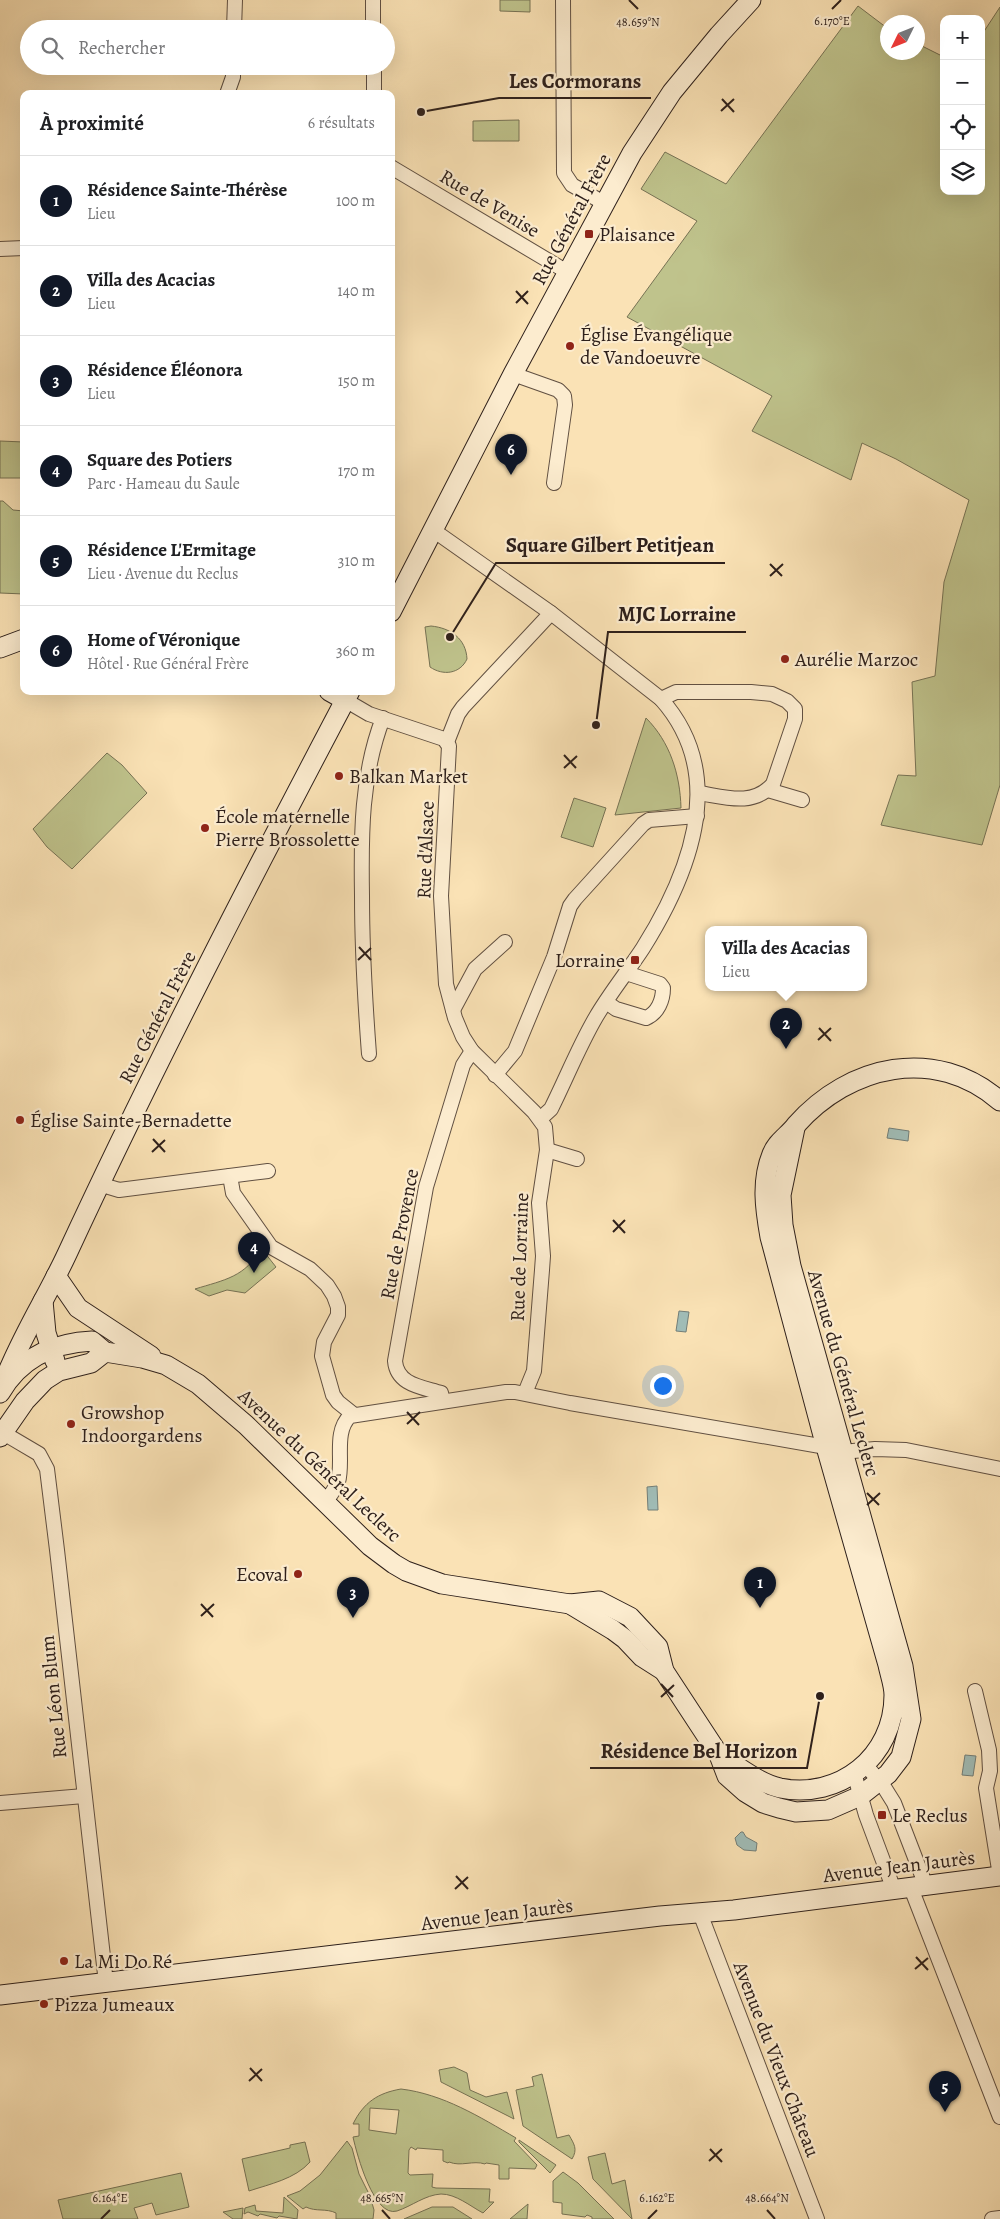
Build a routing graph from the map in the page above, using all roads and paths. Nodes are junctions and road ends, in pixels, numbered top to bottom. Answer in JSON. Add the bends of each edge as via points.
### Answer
{"nodes":[{"id":1,"x":234,"y":0,"type":"edge"},
{"id":2,"x":373,"y":0,"type":"edge"},
{"id":3,"x":563,"y":0,"type":"edge"},
{"id":4,"x":751,"y":0,"type":"edge"},
{"id":5,"x":234,"y":20,"type":"edge"},
{"id":6,"x":373,"y":20,"type":"edge"},
{"id":7,"x":233,"y":75,"type":"edge"},
{"id":8,"x":374,"y":75,"type":"edge"},
{"id":9,"x":228,"y":90,"type":"edge"},
{"id":10,"x":374,"y":90,"type":"edge"},
{"id":11,"x":395,"y":169,"type":"edge"},
{"id":12,"x":604,"y":203,"type":"junction"},
{"id":13,"x":20,"y":248,"type":"edge"},
{"id":14,"x":0,"y":249,"type":"edge"},
{"id":15,"x":569,"y":273,"type":"junction"},
{"id":16,"x":513,"y":374,"type":"junction"},
{"id":17,"x":554,"y":483,"type":"dead end"},
{"id":18,"x":434,"y":530,"type":"junction"},
{"id":19,"x":395,"y":604,"type":"edge"},
{"id":20,"x":550,"y":613,"type":"junction"},
{"id":21,"x":20,"y":640,"type":"edge"},
{"id":22,"x":0,"y":648,"type":"edge"},
{"id":23,"x":341,"y":695,"type":"edge"},
{"id":24,"x":342,"y":695,"type":"edge"},
{"id":25,"x":661,"y":699,"type":"junction"},
{"id":26,"x":382,"y":718,"type":"junction"},
{"id":27,"x":447,"y":742,"type":"junction"},
{"id":28,"x":768,"y":790,"type":"junction"},
{"id":29,"x":699,"y":793,"type":"junction"},
{"id":30,"x":802,"y":800,"type":"dead end"},
{"id":31,"x":697,"y":816,"type":"junction"},
{"id":32,"x":505,"y":942,"type":"dead end"},
{"id":33,"x":626,"y":973,"type":"junction"},
{"id":34,"x":606,"y":1002,"type":"junction"},
{"id":35,"x":453,"y":1010,"type":"junction"},
{"id":36,"x":472,"y":1051,"type":"junction"},
{"id":37,"x":369,"y":1054,"type":"dead end"},
{"id":38,"x":494,"y":1075,"type":"junction"},
{"id":39,"x":1000,"y":1101,"type":"edge"},
{"id":40,"x":540,"y":1119,"type":"junction"},
{"id":41,"x":547,"y":1150,"type":"junction"},
{"id":42,"x":577,"y":1159,"type":"dead end"},
{"id":43,"x":268,"y":1171,"type":"dead end"},
{"id":44,"x":230,"y":1176,"type":"junction"},
{"id":45,"x":99,"y":1184,"type":"junction"},
{"id":46,"x":56,"y":1276,"type":"junction"},
{"id":47,"x":43,"y":1301,"type":"junction"},
{"id":48,"x":50,"y":1349,"type":"junction"},
{"id":49,"x":105,"y":1352,"type":"junction"},
{"id":50,"x":166,"y":1365,"type":"junction"},
{"id":51,"x":59,"y":1371,"type":"junction"},
{"id":52,"x":0,"y":1392,"type":"edge"},
{"id":53,"x":525,"y":1393,"type":"junction"},
{"id":54,"x":443,"y":1401,"type":"junction"},
{"id":55,"x":353,"y":1414,"type":"junction"},
{"id":56,"x":1,"y":1434,"type":"edge"},
{"id":57,"x":834,"y":1449,"type":"junction"},
{"id":58,"x":1000,"y":1469,"type":"edge"},
{"id":59,"x":325,"y":1503,"type":"junction"},
{"id":60,"x":975,"y":1691,"type":"dead end"},
{"id":61,"x":720,"y":1755,"type":"junction"},
{"id":62,"x":859,"y":1769,"type":"junction"},
{"id":63,"x":880,"y":1782,"type":"junction"},
{"id":64,"x":84,"y":1796,"type":"junction"},
{"id":65,"x":860,"y":1796,"type":"junction"},
{"id":66,"x":0,"y":1803,"type":"edge"},
{"id":67,"x":995,"y":1813,"type":"edge"},
{"id":68,"x":1000,"y":1876,"type":"edge"},
{"id":69,"x":910,"y":1888,"type":"junction"},
{"id":70,"x":700,"y":1913,"type":"junction"},
{"id":71,"x":106,"y":1984,"type":"junction"},
{"id":72,"x":0,"y":1995,"type":"edge"},
{"id":73,"x":1000,"y":2117,"type":"edge"},
{"id":74,"x":1000,"y":2218,"type":"edge"},
{"id":75,"x":818,"y":2219,"type":"edge"},
{"id":76,"x":992,"y":2219,"type":"edge"}],
"edges":[{"from":1,"to":5,"type":"street"},
{"from":2,"to":6,"type":"street"},
{"from":3,"to":12,"type":"street","via":[[564,173],[572,185]]},
{"from":4,"to":12,"type":"street","name":"Rue Général Frère","via":[[672,92]]},
{"from":7,"to":9,"type":"street"},
{"from":8,"to":10,"type":"street"},
{"from":11,"to":15,"type":"street","name":"Rue de Venise"},
{"from":12,"to":15,"type":"street","name":"Rue Général Frère"},
{"from":13,"to":14,"type":"street"},
{"from":15,"to":16,"type":"street","name":"Rue Général Frère"},
{"from":16,"to":17,"type":"street","via":[[558,390],[564,396]]},
{"from":16,"to":18,"type":"street","name":"Rue Général Frère"},
{"from":18,"to":19,"type":"street","name":"Rue Général Frère"},
{"from":18,"to":20,"type":"street"},
{"from":20,"to":25,"type":"street"},
{"from":20,"to":27,"type":"street","via":[[463,707]]},
{"from":21,"to":22,"type":"street"},
{"from":23,"to":45,"type":"street","name":"Rue Général Frère","via":[[286,812]]},
{"from":24,"to":26,"type":"street","via":[[369,714]]},
{"from":25,"to":28,"type":"street","via":[[676,692],[751,692],[772,694],[792,704],[795,719],[773,784]]},
{"from":25,"to":29,"type":"street","via":[[691,748]]},
{"from":26,"to":27,"type":"street"},
{"from":26,"to":37,"type":"street","via":[[368,772],[360,840],[362,957]]},
{"from":27,"to":35,"type":"street","name":"Rue d'Alsace","via":[[450,752],[442,896],[446,984]]},
{"from":28,"to":29,"type":"street","via":[[738,800]]},
{"from":28,"to":30,"type":"street"},
{"from":29,"to":31,"type":"street"},
{"from":31,"to":33,"type":"street","via":[[688,855],[672,897]]},
{"from":31,"to":38,"type":"street","via":[[649,820],[643,824],[575,899],[515,1051]]},
{"from":32,"to":35,"type":"street","via":[[475,969]]},
{"from":33,"to":34,"type":"street"},
{"from":33,"to":34,"type":"street","via":[[660,984],[663,988],[660,1004],[654,1013],[646,1018],[616,1009]]},
{"from":34,"to":40,"type":"street","via":[[596,1016],[552,1109]]},
{"from":35,"to":36,"type":"street","name":"Rue d'Alsace"},
{"from":36,"to":38,"type":"street","name":"Rue d'Alsace"},
{"from":36,"to":54,"type":"street","name":"Rue de Provence","via":[[463,1065],[426,1187],[395,1361],[399,1376],[408,1383],[441,1393]]},
{"from":38,"to":40,"type":"street","name":"Rue d'Alsace"},
{"from":39,"to":57,"type":"street","name":"Avenue du Général Leclerc","via":[[983,1088],[955,1075],[892,1069],[842,1086],[813,1107],[794,1128],[781,1195],[783,1225]]},
{"from":40,"to":41,"type":"street","name":"Rue de Lorraine","via":[[547,1134]]},
{"from":41,"to":42,"type":"street"},
{"from":41,"to":53,"type":"street","name":"Rue de Lorraine","via":[[540,1193],[543,1256],[535,1362]]},
{"from":43,"to":44,"type":"street"},
{"from":44,"to":45,"type":"street","via":[[119,1190]]},
{"from":44,"to":55,"type":"street","via":[[233,1193],[271,1247],[310,1268],[334,1296],[338,1315],[324,1342],[322,1356],[333,1395]]},
{"from":45,"to":46,"type":"street","name":"Rue Général Frère"},
{"from":46,"to":47,"type":"street","name":"Rue Général Frère"},
{"from":46,"to":50,"type":"street","via":[[78,1308]]},
{"from":47,"to":48,"type":"street"},
{"from":47,"to":52,"type":"street","name":"Rue Général Frère","via":[[21,1340]]},
{"from":48,"to":49,"type":"street","name":"Avenue du Général Leclerc","via":[[73,1342],[92,1341]]},
{"from":48,"to":51,"type":"street"},
{"from":48,"to":52,"type":"street","name":"Avenue du Général Leclerc","via":[[22,1366]]},
{"from":49,"to":50,"type":"street","name":"Avenue du Général Leclerc"},
{"from":49,"to":51,"type":"street","via":[[91,1364]]},
{"from":50,"to":59,"type":"street","name":"Avenue du Général Leclerc","via":[[198,1384],[231,1411]]},
{"from":51,"to":56,"type":"street","via":[[34,1390]]},
{"from":53,"to":54,"type":"street","via":[[506,1392]]},
{"from":53,"to":57,"type":"street"},
{"from":54,"to":55,"type":"street"},
{"from":55,"to":59,"type":"street","via":[[344,1423],[338,1480]]},
{"from":56,"to":64,"type":"street","name":"Rue Léon Blum","via":[[39,1454],[46,1469]]},
{"from":57,"to":58,"type":"street","via":[[914,1451]]},
{"from":57,"to":62,"type":"street","name":"Avenue du Général Leclerc","via":[[894,1694],[886,1734],[873,1755]]},
{"from":57,"to":63,"type":"street","name":"Avenue du Général Leclerc","via":[[903,1666],[910,1705],[911,1719],[900,1756]]},
{"from":59,"to":61,"type":"street","name":"Avenue du Général Leclerc","via":[[383,1556],[421,1578],[473,1590],[570,1604],[599,1601],[630,1617],[658,1646],[664,1671]]},
{"from":60,"to":67,"type":"street","name":"Avenue Jean Jaurès","via":[[990,1756],[986,1788]]},
{"from":61,"to":62,"type":"street","name":"Avenue du Général Leclerc","via":[[763,1782],[793,1789],[824,1788]]},
{"from":61,"to":65,"type":"street","name":"Avenue du Général Leclerc","via":[[727,1776],[745,1792],[779,1808],[796,1812],[822,1811]]},
{"from":62,"to":63,"type":"street"},
{"from":62,"to":65,"type":"street"},
{"from":63,"to":65,"type":"street","name":"Avenue du Général Leclerc"},
{"from":63,"to":69,"type":"street","via":[[894,1804]]},
{"from":64,"to":66,"type":"street"},
{"from":64,"to":71,"type":"street","name":"Rue Léon Blum"},
{"from":65,"to":69,"type":"street"},
{"from":67,"to":68,"type":"street","name":"Avenue Jean Jaurès"},
{"from":68,"to":69,"type":"street","name":"Avenue Jean Jaurès"},
{"from":69,"to":70,"type":"street","name":"Avenue Jean Jaurès"},
{"from":69,"to":73,"type":"street"},
{"from":70,"to":71,"type":"street","name":"Avenue Jean Jaurès"},
{"from":70,"to":75,"type":"street","name":"Avenue du Vieux Château"},
{"from":71,"to":72,"type":"street","name":"Avenue Jean Jaurès"},
{"from":74,"to":76,"type":"street"}]}
